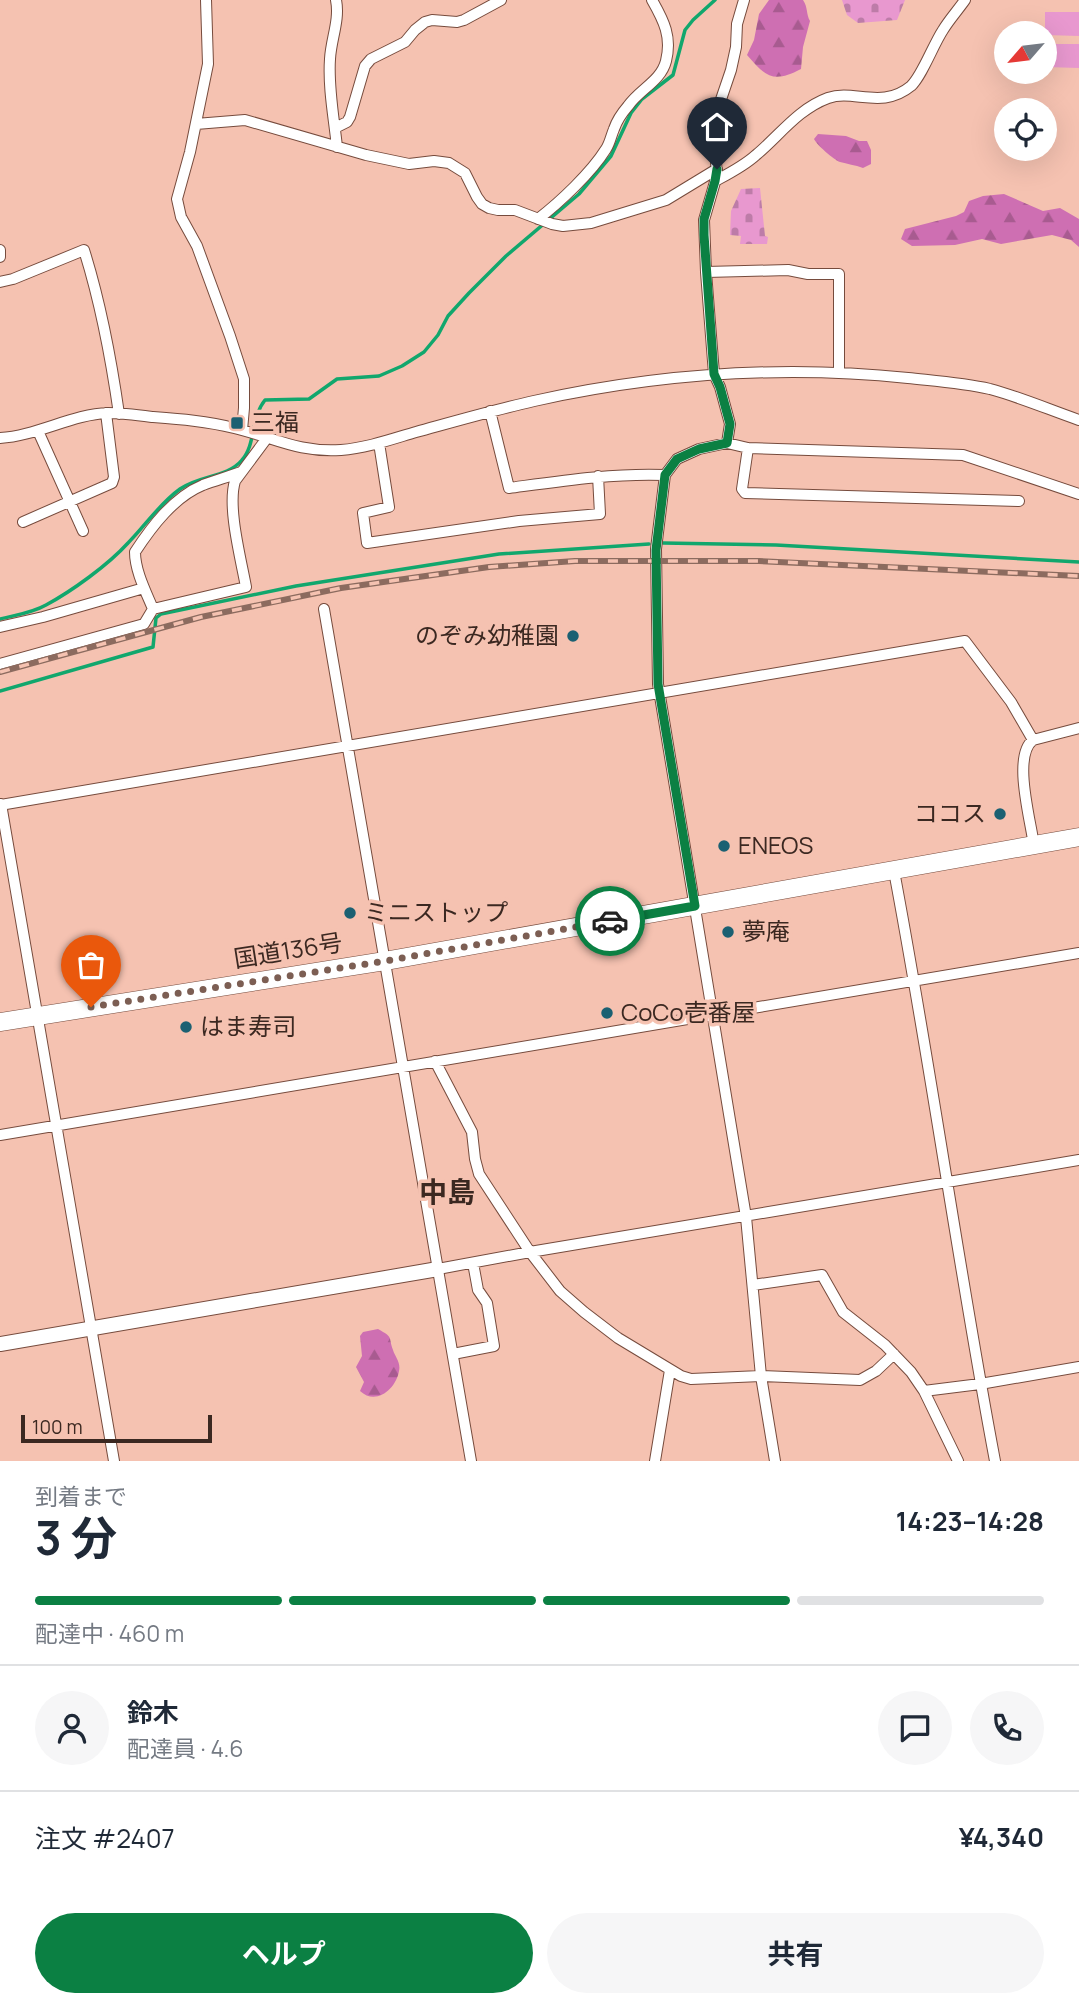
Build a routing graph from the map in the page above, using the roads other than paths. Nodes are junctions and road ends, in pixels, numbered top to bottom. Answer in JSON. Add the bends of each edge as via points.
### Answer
{"nodes":[{"id":1,"x":206,"y":0,"type":"edge"},
{"id":2,"x":336,"y":0,"type":"edge"},
{"id":3,"x":501,"y":0,"type":"edge"},
{"id":4,"x":668,"y":0,"type":"edge"},
{"id":5,"x":744,"y":0,"type":"edge"},
{"id":6,"x":965,"y":0,"type":"edge"},
{"id":7,"x":654,"y":4,"type":"edge"},
{"id":8,"x":196,"y":124,"type":"junction"},
{"id":9,"x":335,"y":128,"type":"junction"},
{"id":10,"x":337,"y":147,"type":"junction"},
{"id":11,"x":717,"y":169,"type":"junction"},
{"id":12,"x":715,"y":181,"type":"junction"},
{"id":13,"x":538,"y":219,"type":"junction"},
{"id":14,"x":0,"y":250,"type":"edge"},
{"id":15,"x":0,"y":257,"type":"edge"},
{"id":16,"x":706,"y":272,"type":"junction"},
{"id":17,"x":0,"y":282,"type":"edge"},
{"id":18,"x":839,"y":373,"type":"junction"},
{"id":19,"x":714,"y":374,"type":"junction"},
{"id":20,"x":490,"y":411,"type":"junction"},
{"id":21,"x":106,"y":413,"type":"junction"},
{"id":22,"x":119,"y":414,"type":"junction"},
{"id":23,"x":1079,"y":420,"type":"edge"},
{"id":24,"x":38,"y":431,"type":"junction"},
{"id":25,"x":253,"y":434,"type":"junction"},
{"id":26,"x":0,"y":438,"type":"edge"},
{"id":27,"x":379,"y":443,"type":"junction"},
{"id":28,"x":727,"y":443,"type":"junction"},
{"id":29,"x":748,"y":448,"type":"junction"},
{"id":30,"x":243,"y":471,"type":"junction"},
{"id":31,"x":665,"y":475,"type":"junction"},
{"id":32,"x":598,"y":476,"type":"junction"},
{"id":33,"x":1079,"y":494,"type":"edge"},
{"id":34,"x":1019,"y":501,"type":"dead end"},
{"id":35,"x":69,"y":502,"type":"junction"},
{"id":36,"x":23,"y":522,"type":"dead end"},
{"id":37,"x":83,"y":531,"type":"dead end"},
{"id":38,"x":144,"y":588,"type":"junction"},
{"id":39,"x":153,"y":609,"type":"junction"},
{"id":40,"x":324,"y":609,"type":"dead end"},
{"id":41,"x":0,"y":627,"type":"edge"},
{"id":42,"x":0,"y":664,"type":"edge"},
{"id":43,"x":659,"y":692,"type":"junction"},
{"id":44,"x":1079,"y":728,"type":"edge"},
{"id":45,"x":1033,"y":740,"type":"junction"},
{"id":46,"x":348,"y":744,"type":"junction"},
{"id":47,"x":1,"y":804,"type":"edge"},
{"id":48,"x":1079,"y":837,"type":"edge"},
{"id":49,"x":1034,"y":846,"type":"junction"},
{"id":50,"x":894,"y":871,"type":"junction"},
{"id":51,"x":695,"y":906,"type":"junction"},
{"id":52,"x":1079,"y":953,"type":"edge"},
{"id":53,"x":385,"y":961,"type":"junction"},
{"id":54,"x":915,"y":981,"type":"junction"},
{"id":55,"x":712,"y":1015,"type":"junction"},
{"id":56,"x":38,"y":1016,"type":"junction"},
{"id":57,"x":0,"y":1023,"type":"edge"},
{"id":58,"x":435,"y":1061,"type":"junction"},
{"id":59,"x":403,"y":1067,"type":"junction"},
{"id":60,"x":57,"y":1125,"type":"junction"},
{"id":61,"x":0,"y":1135,"type":"edge"},
{"id":62,"x":1079,"y":1160,"type":"edge"},
{"id":63,"x":947,"y":1182,"type":"junction"},
{"id":64,"x":746,"y":1217,"type":"junction"},
{"id":65,"x":530,"y":1252,"type":"junction"},
{"id":66,"x":473,"y":1263,"type":"junction"},
{"id":67,"x":438,"y":1269,"type":"junction"},
{"id":68,"x":753,"y":1285,"type":"junction"},
{"id":69,"x":92,"y":1329,"type":"junction"},
{"id":70,"x":0,"y":1344,"type":"edge"},
{"id":71,"x":453,"y":1354,"type":"junction"},
{"id":72,"x":894,"y":1354,"type":"junction"},
{"id":73,"x":1079,"y":1367,"type":"edge"},
{"id":74,"x":670,"y":1370,"type":"junction"},
{"id":75,"x":761,"y":1376,"type":"junction"},
{"id":76,"x":980,"y":1384,"type":"junction"},
{"id":77,"x":924,"y":1391,"type":"junction"},
{"id":78,"x":114,"y":1461,"type":"edge"},
{"id":79,"x":471,"y":1461,"type":"edge"},
{"id":80,"x":655,"y":1461,"type":"edge"},
{"id":81,"x":775,"y":1461,"type":"edge"},
{"id":82,"x":958,"y":1461,"type":"edge"},
{"id":83,"x":995,"y":1461,"type":"edge"}],
"edges":[{"from":1,"to":8,"type":"street","via":[[208,64]]},
{"from":2,"to":9,"type":"street","via":[[338,16],[329,61]]},
{"from":3,"to":9,"type":"street","via":[[464,20],[425,22],[405,42],[370,59],[350,117]]},
{"from":4,"to":7,"type":"street"},
{"from":5,"to":11,"type":"street","via":[[731,70],[713,122]]},
{"from":6,"to":12,"type":"street","via":[[943,30],[918,80],[906,89],[883,98],[825,99],[800,115],[757,155]]},
{"from":7,"to":13,"type":"street","via":[[669,37],[663,71],[627,107],[606,150]]},
{"from":8,"to":10,"type":"street","via":[[245,120]]},
{"from":8,"to":25,"type":"street","via":[[178,207],[244,379],[244,408]]},
{"from":9,"to":10,"type":"street"},
{"from":10,"to":13,"type":"street","via":[[408,164],[449,163],[465,173],[482,204]]},
{"from":11,"to":12,"type":"street"},
{"from":11,"to":13,"type":"street","via":[[673,197],[591,223],[563,226]]},
{"from":12,"to":16,"type":"street","via":[[704,219]]},
{"from":14,"to":15,"type":"street"},
{"from":16,"to":18,"type":"street","via":[[839,274]]},
{"from":16,"to":19,"type":"street"},
{"from":17,"to":22,"type":"street","via":[[84,250],[109,344]]},
{"from":18,"to":19,"type":"street"},
{"from":18,"to":23,"type":"street","via":[[990,389]]},
{"from":19,"to":20,"type":"street","via":[[624,384]]},
{"from":19,"to":28,"type":"street","via":[[730,424]]},
{"from":20,"to":27,"type":"street"},
{"from":20,"to":32,"type":"street","via":[[509,488]]},
{"from":21,"to":22,"type":"street"},
{"from":21,"to":24,"type":"street"},
{"from":21,"to":35,"type":"street","via":[[113,483]]},
{"from":22,"to":25,"type":"street","via":[[197,421]]},
{"from":24,"to":26,"type":"street"},
{"from":24,"to":35,"type":"street"},
{"from":25,"to":27,"type":"street","via":[[293,447],[323,450]]},
{"from":25,"to":30,"type":"street"},
{"from":27,"to":32,"type":"street","via":[[389,507],[363,513],[368,543],[600,514]]},
{"from":28,"to":29,"type":"street"},
{"from":28,"to":31,"type":"street","via":[[677,459]]},
{"from":29,"to":33,"type":"street","via":[[964,455]]},
{"from":29,"to":34,"type":"street","via":[[741,489],[745,493]]},
{"from":30,"to":38,"type":"street","via":[[192,491],[160,517],[135,552]]},
{"from":30,"to":39,"type":"street","via":[[234,481],[233,506],[246,587]]},
{"from":31,"to":32,"type":"street"},
{"from":31,"to":43,"type":"street","via":[[656,550]]},
{"from":35,"to":36,"type":"street"},
{"from":35,"to":37,"type":"street"},
{"from":38,"to":39,"type":"street"},
{"from":38,"to":41,"type":"street"},
{"from":39,"to":42,"type":"street","via":[[144,624]]},
{"from":40,"to":46,"type":"street"},
{"from":43,"to":45,"type":"street","via":[[965,641]]},
{"from":43,"to":46,"type":"street"},
{"from":43,"to":51,"type":"street"},
{"from":44,"to":45,"type":"street"},
{"from":45,"to":49,"type":"street","via":[[1022,767]]},
{"from":46,"to":47,"type":"street"},
{"from":46,"to":53,"type":"street"},
{"from":47,"to":56,"type":"street"},
{"from":48,"to":49,"type":"highway","name":"国道136号"},
{"from":49,"to":50,"type":"highway","name":"国道136号"},
{"from":50,"to":51,"type":"highway","name":"国道136号"},
{"from":50,"to":54,"type":"street"},
{"from":51,"to":53,"type":"highway","name":"国道136号"},
{"from":51,"to":55,"type":"street"},
{"from":52,"to":54,"type":"street"},
{"from":53,"to":56,"type":"highway","name":"国道136号"},
{"from":53,"to":59,"type":"street"},
{"from":54,"to":55,"type":"street"},
{"from":54,"to":63,"type":"street"},
{"from":55,"to":58,"type":"street"},
{"from":55,"to":64,"type":"street"},
{"from":56,"to":57,"type":"highway","name":"国道136号"},
{"from":56,"to":60,"type":"street"},
{"from":58,"to":59,"type":"street"},
{"from":58,"to":65,"type":"street","via":[[472,1132],[479,1174]]},
{"from":59,"to":60,"type":"street"},
{"from":59,"to":67,"type":"street"},
{"from":60,"to":61,"type":"street"},
{"from":60,"to":69,"type":"street"},
{"from":62,"to":63,"type":"street"},
{"from":63,"to":64,"type":"street"},
{"from":63,"to":76,"type":"street"},
{"from":64,"to":65,"type":"street"},
{"from":64,"to":68,"type":"street"},
{"from":65,"to":66,"type":"street"},
{"from":65,"to":74,"type":"street","via":[[584,1312]]},
{"from":66,"to":67,"type":"street"},
{"from":66,"to":71,"type":"street","via":[[478,1290],[487,1303],[494,1346]]},
{"from":67,"to":69,"type":"street"},
{"from":67,"to":71,"type":"street"},
{"from":68,"to":72,"type":"street","via":[[822,1275],[843,1312]]},
{"from":68,"to":75,"type":"street"},
{"from":69,"to":70,"type":"street"},
{"from":69,"to":78,"type":"street"},
{"from":71,"to":79,"type":"street"},
{"from":72,"to":75,"type":"street","via":[[860,1380]]},
{"from":72,"to":77,"type":"street"},
{"from":73,"to":76,"type":"street"},
{"from":74,"to":75,"type":"street","via":[[691,1378]]},
{"from":74,"to":80,"type":"street"},
{"from":75,"to":81,"type":"street"},
{"from":76,"to":77,"type":"street"},
{"from":76,"to":83,"type":"street"},
{"from":77,"to":82,"type":"street"}]}
